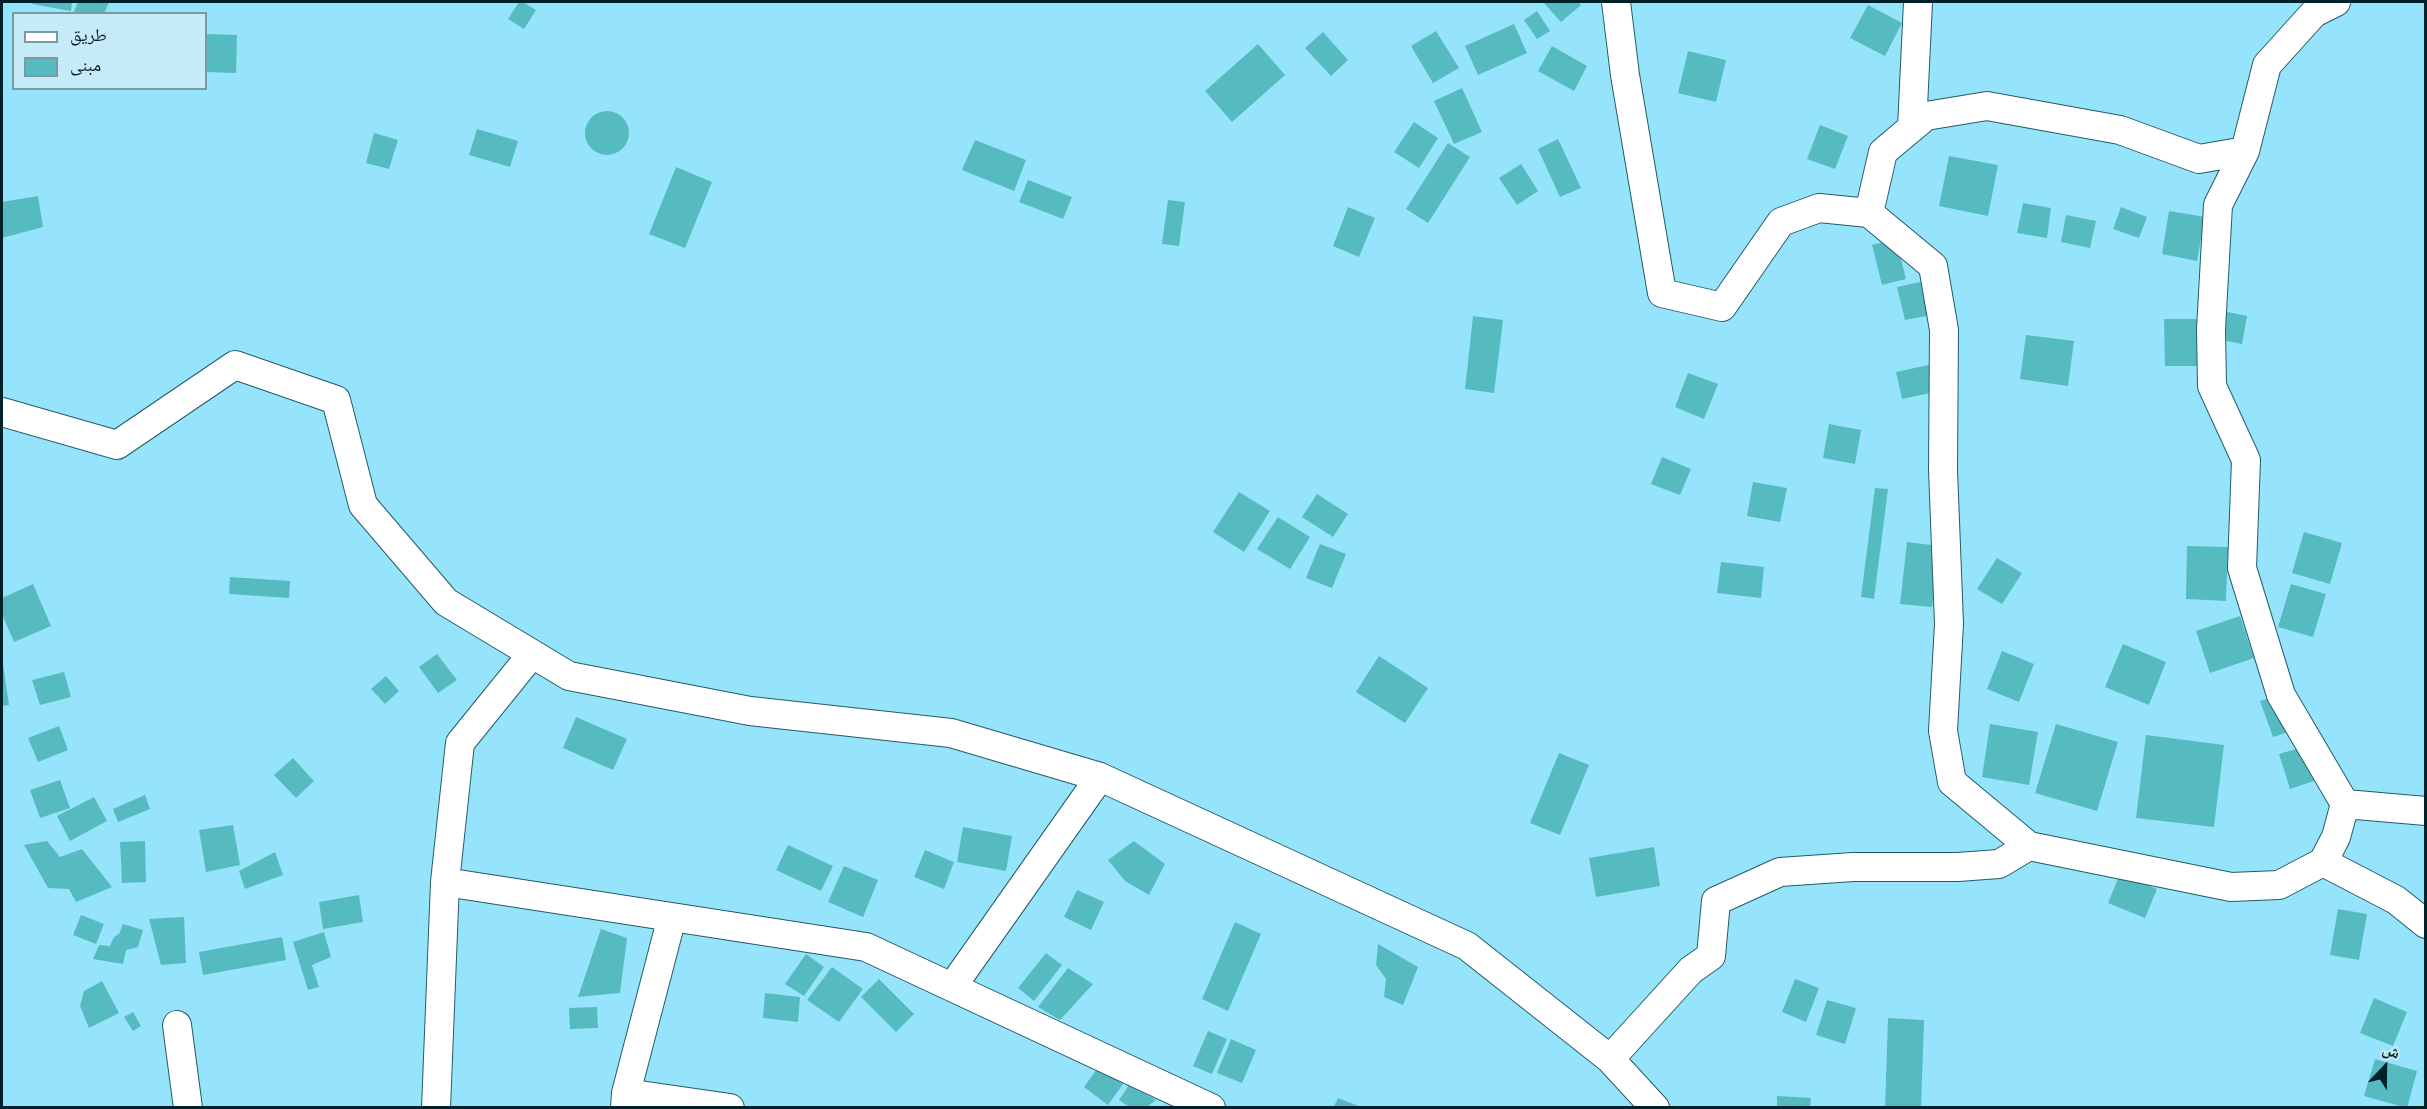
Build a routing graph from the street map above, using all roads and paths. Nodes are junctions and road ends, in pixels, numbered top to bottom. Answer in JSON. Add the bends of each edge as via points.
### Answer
{"nodes":[{"id":1,"x":1616,"y":2,"type":"edge"},
{"id":2,"x":1918,"y":2,"type":"edge"},
{"id":3,"x":2336,"y":2,"type":"edge"},
{"id":4,"x":1912,"y":128,"type":"junction"},
{"id":5,"x":2245,"y":151,"type":"junction"},
{"id":6,"x":1869,"y":213,"type":"junction"},
{"id":7,"x":2,"y":412,"type":"edge"},
{"id":8,"x":532,"y":654,"type":"junction"},
{"id":9,"x":1100,"y":777,"type":"junction"},
{"id":10,"x":2345,"y":804,"type":"junction"},
{"id":11,"x":2426,"y":811,"type":"edge"},
{"id":12,"x":2029,"y":846,"type":"junction"},
{"id":13,"x":2323,"y":862,"type":"junction"},
{"id":14,"x":445,"y":882,"type":"junction"},
{"id":15,"x":672,"y":917,"type":"junction"},
{"id":16,"x":2426,"y":924,"type":"edge"},
{"id":17,"x":952,"y":987,"type":"junction"},
{"id":18,"x":177,"y":1025,"type":"dead end"},
{"id":19,"x":1610,"y":1059,"type":"junction"},
{"id":20,"x":626,"y":1100,"type":"edge"},
{"id":21,"x":188,"y":1107,"type":"edge"},
{"id":22,"x":436,"y":1107,"type":"edge"},
{"id":23,"x":730,"y":1107,"type":"edge"},
{"id":24,"x":1212,"y":1107,"type":"edge"},
{"id":25,"x":1655,"y":1107,"type":"edge"}],
"edges":[{"from":1,"to":6,"type":"street","via":[[1662,292],[1722,307],[1780,222],[1819,208]]},
{"from":2,"to":4,"type":"street"},
{"from":3,"to":5,"type":"street","via":[[2314,13],[2267,65]]},
{"from":4,"to":5,"type":"street","via":[[1926,116],[1987,106],[2120,130],[2199,159]]},
{"from":4,"to":6,"type":"street","via":[[1883,152]]},
{"from":5,"to":10,"type":"street","via":[[2218,205],[2212,386],[2246,460],[2242,568],[2280,695]]},
{"from":6,"to":12,"type":"street","via":[[1933,266],[1944,330],[1943,470],[1949,624],[1943,731],[1952,782]]},
{"from":7,"to":8,"type":"street","via":[[117,445],[235,365],[336,400],[363,505],[446,602]]},
{"from":8,"to":9,"type":"street","via":[[569,676],[750,711],[951,733]]},
{"from":8,"to":14,"type":"street","via":[[460,743]]},
{"from":9,"to":17,"type":"street"},
{"from":9,"to":19,"type":"street","via":[[1467,946]]},
{"from":10,"to":11,"type":"street"},
{"from":10,"to":13,"type":"street","via":[[2336,837]]},
{"from":12,"to":13,"type":"street","via":[[2230,887],[2279,885]]},
{"from":12,"to":19,"type":"street","via":[[1999,864],[1780,872],[1716,901],[1710,956],[1690,970]]},
{"from":13,"to":16,"type":"street","via":[[2396,900]]},
{"from":14,"to":15,"type":"street"},
{"from":14,"to":22,"type":"street"},
{"from":15,"to":17,"type":"street","via":[[866,947]]},
{"from":15,"to":20,"type":"street"},
{"from":17,"to":24,"type":"street"},
{"from":18,"to":21,"type":"street"},
{"from":19,"to":25,"type":"street"},
{"from":20,"to":23,"type":"street"}]}
